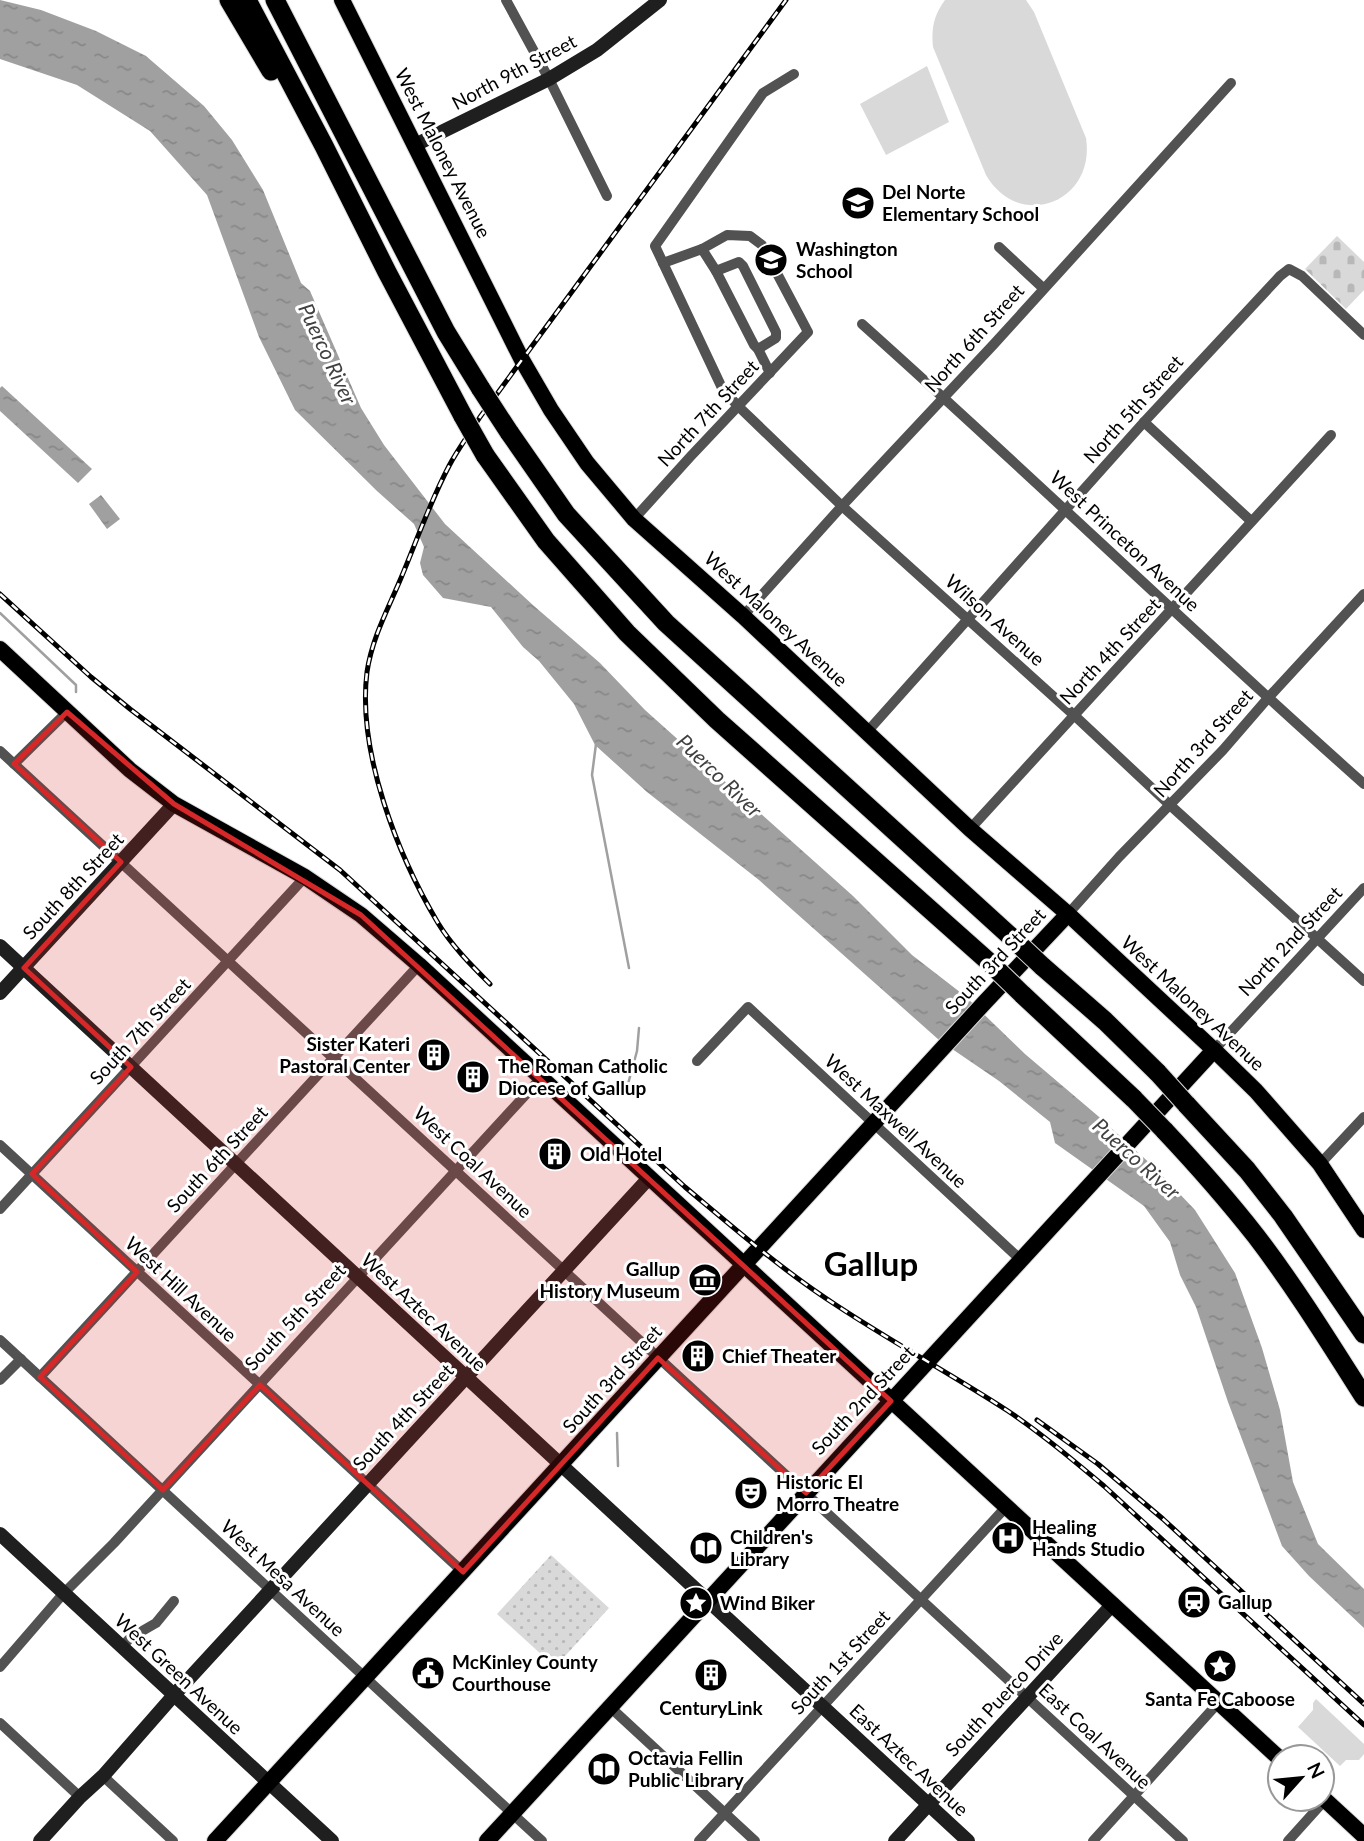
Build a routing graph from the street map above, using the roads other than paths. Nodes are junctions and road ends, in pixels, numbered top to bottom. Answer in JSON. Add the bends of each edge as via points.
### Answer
{"nodes":[{"id":1,"x":229,"y":0,"type":"edge"},
{"id":2,"x":247,"y":0,"type":"edge"},
{"id":3,"x":275,"y":0,"type":"edge"},
{"id":4,"x":285,"y":0,"type":"edge"},
{"id":5,"x":342,"y":0,"type":"edge"},
{"id":6,"x":506,"y":0,"type":"edge"},
{"id":7,"x":660,"y":0,"type":"edge"},
{"id":8,"x":794,"y":74,"type":"dead end"},
{"id":9,"x":549,"y":79,"type":"junction"},
{"id":10,"x":1231,"y":83,"type":"dead end"},
{"id":11,"x":323,"y":94,"type":"junction"},
{"id":12,"x":415,"y":145,"type":"junction"},
{"id":13,"x":607,"y":196,"type":"dead end"},
{"id":14,"x":367,"y":232,"type":"junction"},
{"id":15,"x":999,"y":247,"type":"dead end"},
{"id":16,"x":702,"y":249,"type":"junction"},
{"id":17,"x":663,"y":263,"type":"junction"},
{"id":18,"x":716,"y":271,"type":"junction"},
{"id":19,"x":1043,"y":288,"type":"junction"},
{"id":20,"x":862,"y":324,"type":"dead end"},
{"id":21,"x":1364,"y":335,"type":"edge"},
{"id":22,"x":758,"y":349,"type":"junction"},
{"id":23,"x":770,"y":373,"type":"junction"},
{"id":24,"x":944,"y":397,"type":"junction"},
{"id":25,"x":739,"y":407,"type":"junction"},
{"id":26,"x":1143,"y":422,"type":"junction"},
{"id":27,"x":1331,"y":435,"type":"dead end"},
{"id":28,"x":842,"y":506,"type":"junction"},
{"id":29,"x":1066,"y":510,"type":"junction"},
{"id":30,"x":634,"y":519,"type":"junction"},
{"id":31,"x":1251,"y":522,"type":"junction"},
{"id":32,"x":1364,"y":594,"type":"edge"},
{"id":33,"x":1173,"y":609,"type":"junction"},
{"id":34,"x":743,"y":616,"type":"junction"},
{"id":35,"x":968,"y":619,"type":"junction"},
{"id":36,"x":0,"y":649,"type":"edge"},
{"id":37,"x":1268,"y":698,"type":"junction"},
{"id":38,"x":67,"y":712,"type":"junction"},
{"id":39,"x":1075,"y":716,"type":"junction"},
{"id":40,"x":867,"y":733,"type":"junction"},
{"id":41,"x":0,"y":751,"type":"edge"},
{"id":42,"x":14,"y":764,"type":"junction"},
{"id":43,"x":1364,"y":783,"type":"edge"},
{"id":44,"x":174,"y":804,"type":"junction"},
{"id":45,"x":1171,"y":806,"type":"junction"},
{"id":46,"x":970,"y":829,"type":"junction"},
{"id":47,"x":121,"y":862,"type":"junction"},
{"id":48,"x":305,"y":877,"type":"junction"},
{"id":49,"x":1364,"y":888,"type":"edge"},
{"id":50,"x":1068,"y":914,"type":"junction"},
{"id":51,"x":1317,"y":937,"type":"junction"},
{"id":52,"x":0,"y":946,"type":"edge"},
{"id":53,"x":228,"y":961,"type":"junction"},
{"id":54,"x":419,"y":965,"type":"junction"},
{"id":55,"x":24,"y":968,"type":"junction"},
{"id":56,"x":1364,"y":981,"type":"edge"},
{"id":57,"x":0,"y":993,"type":"edge"},
{"id":58,"x":1214,"y":1050,"type":"junction"},
{"id":59,"x":334,"y":1058,"type":"junction"},
{"id":60,"x":697,"y":1061,"type":"dead end"},
{"id":61,"x":131,"y":1067,"type":"junction"},
{"id":62,"x":541,"y":1078,"type":"junction"},
{"id":63,"x":1364,"y":1117,"type":"edge"},
{"id":64,"x":874,"y":1124,"type":"junction"},
{"id":65,"x":0,"y":1145,"type":"edge"},
{"id":66,"x":236,"y":1164,"type":"junction"},
{"id":67,"x":1320,"y":1164,"type":"junction"},
{"id":68,"x":456,"y":1170,"type":"junction"},
{"id":69,"x":32,"y":1174,"type":"junction"},
{"id":70,"x":649,"y":1178,"type":"junction"},
{"id":71,"x":0,"y":1209,"type":"edge"},
{"id":72,"x":1364,"y":1230,"type":"edge"},
{"id":73,"x":1021,"y":1260,"type":"junction"},
{"id":74,"x":744,"y":1266,"type":"junction"},
{"id":75,"x":564,"y":1270,"type":"junction"},
{"id":76,"x":137,"y":1272,"type":"junction"},
{"id":77,"x":358,"y":1277,"type":"junction"},
{"id":78,"x":1364,"y":1334,"type":"edge"},
{"id":79,"x":0,"y":1340,"type":"edge"},
{"id":80,"x":658,"y":1358,"type":"junction"},
{"id":81,"x":21,"y":1359,"type":"junction"},
{"id":82,"x":40,"y":1377,"type":"junction"},
{"id":83,"x":466,"y":1377,"type":"junction"},
{"id":84,"x":0,"y":1380,"type":"edge"},
{"id":85,"x":260,"y":1385,"type":"junction"},
{"id":86,"x":1364,"y":1397,"type":"edge"},
{"id":87,"x":891,"y":1401,"type":"junction"},
{"id":88,"x":561,"y":1465,"type":"junction"},
{"id":89,"x":367,"y":1484,"type":"junction"},
{"id":90,"x":163,"y":1490,"type":"junction"},
{"id":91,"x":806,"y":1493,"type":"junction"},
{"id":92,"x":1006,"y":1507,"type":"junction"},
{"id":93,"x":0,"y":1534,"type":"edge"},
{"id":94,"x":463,"y":1572,"type":"junction"},
{"id":95,"x":270,"y":1590,"type":"junction"},
{"id":96,"x":63,"y":1594,"type":"junction"},
{"id":97,"x":708,"y":1600,"type":"junction"},
{"id":98,"x":921,"y":1600,"type":"junction"},
{"id":99,"x":174,"y":1601,"type":"dead end"},
{"id":100,"x":1113,"y":1604,"type":"junction"},
{"id":101,"x":121,"y":1647,"type":"junction"},
{"id":102,"x":0,"y":1667,"type":"edge"},
{"id":103,"x":365,"y":1678,"type":"junction"},
{"id":104,"x":174,"y":1695,"type":"junction"},
{"id":105,"x":1028,"y":1697,"type":"junction"},
{"id":106,"x":1219,"y":1702,"type":"junction"},
{"id":107,"x":610,"y":1707,"type":"junction"},
{"id":108,"x":823,"y":1707,"type":"junction"},
{"id":109,"x":0,"y":1723,"type":"edge"},
{"id":110,"x":1266,"y":1746,"type":"edge"},
{"id":111,"x":103,"y":1776,"type":"junction"},
{"id":112,"x":269,"y":1783,"type":"junction"},
{"id":113,"x":1134,"y":1796,"type":"junction"},
{"id":114,"x":80,"y":1797,"type":"junction"},
{"id":115,"x":929,"y":1805,"type":"junction"},
{"id":116,"x":1336,"y":1810,"type":"edge"},
{"id":117,"x":725,"y":1813,"type":"junction"},
{"id":118,"x":1312,"y":1813,"type":"edge"},
{"id":119,"x":512,"y":1814,"type":"junction"},
{"id":120,"x":1364,"y":1836,"type":"edge"},
{"id":121,"x":40,"y":1841,"type":"edge"},
{"id":122,"x":173,"y":1841,"type":"edge"},
{"id":123,"x":215,"y":1841,"type":"edge"},
{"id":124,"x":332,"y":1841,"type":"edge"},
{"id":125,"x":487,"y":1841,"type":"edge"},
{"id":126,"x":542,"y":1841,"type":"edge"},
{"id":127,"x":699,"y":1841,"type":"edge"},
{"id":128,"x":755,"y":1841,"type":"edge"},
{"id":129,"x":895,"y":1841,"type":"edge"},
{"id":130,"x":968,"y":1841,"type":"edge"},
{"id":131,"x":1093,"y":1841,"type":"edge"},
{"id":132,"x":1183,"y":1841,"type":"edge"},
{"id":133,"x":1288,"y":1841,"type":"edge"}],
"edges":[{"from":1,"to":14,"type":"highway"},
{"from":2,"to":14,"type":"highway"},
{"from":3,"to":11,"type":"highway"},
{"from":4,"to":11,"type":"highway"},
{"from":5,"to":12,"type":"main road","name":"West Maloney Avenue"},
{"from":6,"to":9,"type":"street"},
{"from":7,"to":9,"type":"street","name":"North 9th Street","via":[[597,50]]},
{"from":8,"to":17,"type":"street","name":"Wilson Avenue","via":[[763,93],[655,246]]},
{"from":9,"to":12,"type":"street","name":"North 9th Street"},
{"from":9,"to":13,"type":"street"},
{"from":10,"to":19,"type":"street","name":"North 6th Street"},
{"from":11,"to":78,"type":"highway","bridge":true,"via":[[446,332],[566,514],[666,623],[1158,1073],[1247,1170]]},
{"from":12,"to":30,"type":"main road","name":"West Maloney Avenue","via":[[551,410]]},
{"from":14,"to":86,"type":"highway","bridge":true,"via":[[485,455],[546,541],[665,672],[1023,993],[1164,1130],[1256,1237]]},
{"from":15,"to":19,"type":"street"},
{"from":16,"to":17,"type":"street"},
{"from":16,"to":18,"type":"street"},
{"from":16,"to":23,"type":"street","name":"North 7th Street","via":[[727,235],[750,236],[762,245],[774,265],[808,332]]},
{"from":17,"to":25,"type":"street","name":"Wilson Avenue","via":[[723,390]]},
{"from":18,"to":22,"type":"street"},
{"from":18,"to":22,"type":"street","via":[[739,262],[743,266],[776,332],[776,338]]},
{"from":19,"to":24,"type":"street","name":"North 6th Street"},
{"from":20,"to":24,"type":"street","name":"West Princeton Avenue"},
{"from":21,"to":26,"type":"street","name":"North 5th Street","via":[[1289,269]]},
{"from":22,"to":23,"type":"street"},
{"from":23,"to":25,"type":"street","name":"North 7th Street"},
{"from":24,"to":28,"type":"street","name":"North 6th Street"},
{"from":24,"to":29,"type":"street","name":"West Princeton Avenue"},
{"from":25,"to":28,"type":"street","name":"Wilson Avenue"},
{"from":25,"to":30,"type":"street","name":"North 7th Street"},
{"from":26,"to":29,"type":"street","name":"North 5th Street"},
{"from":26,"to":31,"type":"street"},
{"from":27,"to":31,"type":"street","name":"North 4th Street"},
{"from":28,"to":34,"type":"street","name":"North 6th Street"},
{"from":28,"to":35,"type":"street","name":"Wilson Avenue"},
{"from":29,"to":33,"type":"street","name":"West Princeton Avenue"},
{"from":29,"to":35,"type":"street","name":"North 5th Street"},
{"from":30,"to":34,"type":"main road","name":"West Maloney Avenue"},
{"from":31,"to":33,"type":"street","name":"North 4th Street"},
{"from":32,"to":37,"type":"street","name":"North 3rd Street"},
{"from":33,"to":37,"type":"street","name":"West Princeton Avenue"},
{"from":33,"to":39,"type":"street","name":"North 4th Street"},
{"from":34,"to":40,"type":"main road","name":"West Maloney Avenue"},
{"from":35,"to":39,"type":"street","name":"Wilson Avenue"},
{"from":35,"to":40,"type":"street","name":"North 5th Street"},
{"from":36,"to":38,"type":"main road"},
{"from":37,"to":43,"type":"street","name":"West Princeton Avenue"},
{"from":37,"to":45,"type":"street","name":"North 3rd Street"},
{"from":38,"to":42,"type":"street"},
{"from":38,"to":44,"type":"main road"},
{"from":39,"to":45,"type":"street","name":"Wilson Avenue"},
{"from":39,"to":46,"type":"street","name":"North 4th Street"},
{"from":40,"to":46,"type":"main road","name":"West Maloney Avenue"},
{"from":41,"to":42,"type":"street","name":"West Coal Avenue"},
{"from":42,"to":47,"type":"street","name":"West Coal Avenue"},
{"from":44,"to":47,"type":"street","name":"South 8th Street"},
{"from":44,"to":48,"type":"main road"},
{"from":45,"to":50,"type":"street","name":"North 3rd Street"},
{"from":45,"to":51,"type":"street","name":"Wilson Avenue"},
{"from":46,"to":50,"type":"main road","name":"West Maloney Avenue"},
{"from":47,"to":53,"type":"street","name":"West Coal Avenue"},
{"from":47,"to":55,"type":"street","name":"South 8th Street"},
{"from":48,"to":53,"type":"street","name":"South 7th Street"},
{"from":48,"to":54,"type":"main road","via":[[361,915]]},
{"from":49,"to":51,"type":"street","name":"North 2nd Street"},
{"from":50,"to":58,"type":"main road","name":"West Maloney Avenue"},
{"from":50,"to":64,"type":"main road","name":"South 3rd Street"},
{"from":51,"to":56,"type":"street","name":"Wilson Avenue"},
{"from":51,"to":58,"type":"street","name":"North 2nd Street"},
{"from":52,"to":55,"type":"street","name":"West Aztec Avenue"},
{"from":53,"to":59,"type":"street","name":"West Coal Avenue"},
{"from":53,"to":61,"type":"street","name":"South 7th Street"},
{"from":54,"to":59,"type":"street","name":"South 6th Street"},
{"from":54,"to":62,"type":"main road"},
{"from":55,"to":57,"type":"street","name":"South 8th Street"},
{"from":55,"to":61,"type":"street","name":"West Aztec Avenue"},
{"from":58,"to":67,"type":"main road","name":"West Maloney Avenue"},
{"from":58,"to":73,"type":"main road","name":"South 2nd Street"},
{"from":59,"to":66,"type":"street","name":"South 6th Street"},
{"from":59,"to":68,"type":"street","name":"West Coal Avenue"},
{"from":60,"to":64,"type":"street","name":"West Maxwell Avenue","via":[[748,1007]]},
{"from":61,"to":66,"type":"street","name":"West Aztec Avenue"},
{"from":61,"to":69,"type":"street","name":"South 7th Street"},
{"from":62,"to":68,"type":"street","name":"South 5th Street"},
{"from":62,"to":70,"type":"main road"},
{"from":63,"to":67,"type":"street"},
{"from":64,"to":73,"type":"street","name":"West Maxwell Avenue"},
{"from":64,"to":74,"type":"main road","name":"South 3rd Street"},
{"from":65,"to":69,"type":"street","name":"West Hill Avenue"},
{"from":66,"to":76,"type":"street","name":"South 6th Street"},
{"from":66,"to":77,"type":"street","name":"West Aztec Avenue"},
{"from":67,"to":72,"type":"main road","name":"West Maloney Avenue"},
{"from":68,"to":75,"type":"street","name":"West Coal Avenue"},
{"from":68,"to":77,"type":"street","name":"South 5th Street"},
{"from":69,"to":71,"type":"street","name":"South 7th Street"},
{"from":69,"to":76,"type":"street","name":"West Hill Avenue"},
{"from":70,"to":74,"type":"main road"},
{"from":70,"to":75,"type":"street","name":"South 4th Street"},
{"from":73,"to":87,"type":"main road","name":"South 2nd Street"},
{"from":74,"to":80,"type":"main road","name":"South 3rd Street"},
{"from":74,"to":87,"type":"main road"},
{"from":75,"to":80,"type":"street","name":"West Coal Avenue"},
{"from":75,"to":83,"type":"street","name":"South 4th Street"},
{"from":76,"to":82,"type":"street","name":"South 6th Street"},
{"from":76,"to":85,"type":"street","name":"West Hill Avenue"},
{"from":77,"to":83,"type":"street","name":"West Aztec Avenue"},
{"from":77,"to":85,"type":"street","name":"South 5th Street"},
{"from":79,"to":81,"type":"street","name":"West Mesa Avenue"},
{"from":80,"to":88,"type":"main road","name":"South 3rd Street"},
{"from":80,"to":91,"type":"street","name":"West Coal Avenue"},
{"from":81,"to":82,"type":"street","name":"West Mesa Avenue"},
{"from":81,"to":84,"type":"street"},
{"from":82,"to":90,"type":"street","name":"West Mesa Avenue"},
{"from":83,"to":88,"type":"street","name":"West Aztec Avenue"},
{"from":83,"to":89,"type":"street","name":"South 4th Street"},
{"from":85,"to":89,"type":"street","name":"West Hill Avenue"},
{"from":85,"to":90,"type":"street","name":"South 5th Street"},
{"from":87,"to":91,"type":"main road","name":"South 2nd Street"},
{"from":87,"to":92,"type":"main road"},
{"from":88,"to":94,"type":"main road","name":"South 3rd Street"},
{"from":88,"to":97,"type":"street","name":"West Aztec Avenue"},
{"from":89,"to":94,"type":"street","name":"West Hill Avenue"},
{"from":89,"to":95,"type":"street","name":"South 4th Street"},
{"from":90,"to":95,"type":"street","name":"West Mesa Avenue"},
{"from":90,"to":96,"type":"street"},
{"from":91,"to":97,"type":"main road","name":"South 2nd Street"},
{"from":91,"to":98,"type":"street","name":"West Coal Avenue"},
{"from":92,"to":98,"type":"street","name":"South 1st Street"},
{"from":92,"to":100,"type":"main road"},
{"from":93,"to":96,"type":"street","name":"West Green Avenue"},
{"from":94,"to":103,"type":"main road","name":"South 3rd Street"},
{"from":95,"to":103,"type":"street","name":"West Mesa Avenue"},
{"from":95,"to":104,"type":"street"},
{"from":96,"to":101,"type":"street","name":"West Green Avenue"},
{"from":96,"to":102,"type":"street"},
{"from":97,"to":107,"type":"main road","name":"South 2nd Street"},
{"from":97,"to":108,"type":"street","name":"West Aztec Avenue"},
{"from":98,"to":105,"type":"street","name":"East Coal Avenue"},
{"from":98,"to":108,"type":"street","name":"South 1st Street"},
{"from":99,"to":101,"type":"street","via":[[156,1623]]},
{"from":100,"to":105,"type":"street","name":"South Puerco Drive"},
{"from":100,"to":106,"type":"main road"},
{"from":101,"to":104,"type":"street","name":"West Green Avenue"},
{"from":103,"to":112,"type":"main road","name":"South 3rd Street"},
{"from":103,"to":119,"type":"street","name":"West Mesa Avenue"},
{"from":104,"to":111,"type":"street"},
{"from":104,"to":112,"type":"street","name":"West Green Avenue"},
{"from":105,"to":113,"type":"street","name":"East Coal Avenue"},
{"from":105,"to":115,"type":"street","name":"South Puerco Drive"},
{"from":106,"to":110,"type":"main road"},
{"from":106,"to":113,"type":"street"},
{"from":107,"to":117,"type":"street"},
{"from":107,"to":119,"type":"main road","name":"South 2nd Street"},
{"from":108,"to":115,"type":"street","name":"East Aztec Avenue"},
{"from":108,"to":117,"type":"street","name":"South 1st Street"},
{"from":109,"to":114,"type":"street"},
{"from":111,"to":114,"type":"street"},
{"from":111,"to":122,"type":"street"},
{"from":112,"to":123,"type":"main road","name":"South 3rd Street"},
{"from":112,"to":124,"type":"street","name":"West Green Avenue"},
{"from":113,"to":131,"type":"street"},
{"from":113,"to":132,"type":"street","name":"East Coal Avenue"},
{"from":114,"to":121,"type":"street"},
{"from":115,"to":129,"type":"street","name":"South Puerco Drive"},
{"from":115,"to":130,"type":"street","name":"East Aztec Avenue"},
{"from":116,"to":120,"type":"main road"},
{"from":117,"to":127,"type":"street","name":"South 1st Street"},
{"from":117,"to":128,"type":"street"},
{"from":118,"to":133,"type":"street"},
{"from":119,"to":125,"type":"main road","name":"South 2nd Street"},
{"from":119,"to":126,"type":"street","name":"West Mesa Avenue"}]}
